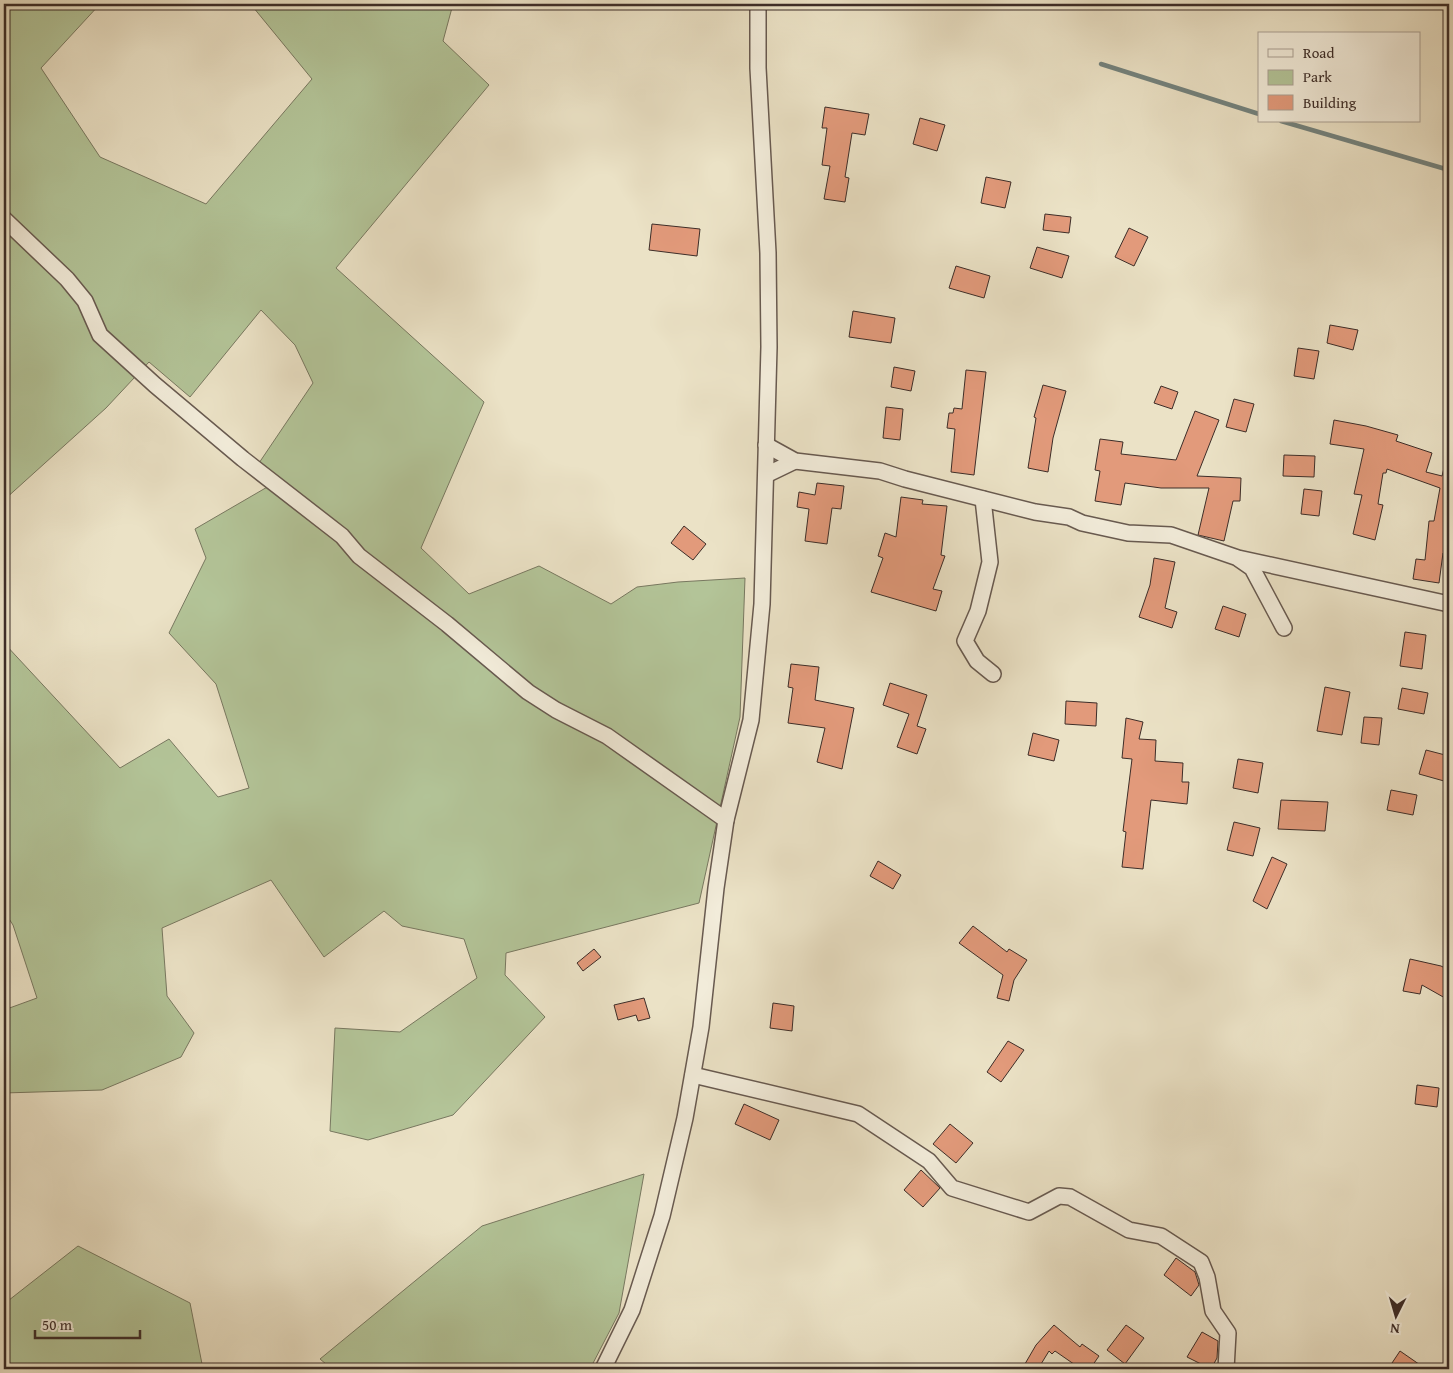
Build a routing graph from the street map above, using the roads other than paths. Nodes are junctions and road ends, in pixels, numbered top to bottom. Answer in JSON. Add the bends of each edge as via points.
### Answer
{"nodes":[{"id":1,"x":758,"y":4,"type":"edge"},
{"id":2,"x":4,"y":219,"type":"edge"},
{"id":3,"x":766,"y":445,"type":"junction"},
{"id":4,"x":795,"y":461,"type":"junction"},
{"id":5,"x":766,"y":475,"type":"junction"},
{"id":6,"x":983,"y":498,"type":"junction"},
{"id":7,"x":1238,"y":558,"type":"junction"},
{"id":8,"x":1449,"y":604,"type":"edge"},
{"id":9,"x":1284,"y":628,"type":"dead end"},
{"id":10,"x":992,"y":674,"type":"dead end"},
{"id":11,"x":726,"y":820,"type":"junction"},
{"id":12,"x":692,"y":1075,"type":"junction"},
{"id":13,"x":603,"y":1369,"type":"edge"},
{"id":14,"x":1226,"y":1369,"type":"edge"}],
"edges":[{"from":1,"to":3,"type":"street","via":[[768,262]]},
{"from":2,"to":11,"type":"street","via":[[67,279],[85,301],[100,335],[243,459],[342,536],[359,556],[448,624],[528,692],[607,736]]},
{"from":3,"to":4,"type":"street"},
{"from":3,"to":5,"type":"street"},
{"from":4,"to":5,"type":"street"},
{"from":4,"to":6,"type":"street","via":[[880,471]]},
{"from":5,"to":11,"type":"street","via":[[762,604],[751,720]]},
{"from":6,"to":7,"type":"street","via":[[1128,533],[1170,535]]},
{"from":6,"to":10,"type":"street","via":[[990,562],[978,611],[965,641],[977,661]]},
{"from":7,"to":8,"type":"street"},
{"from":7,"to":9,"type":"street","via":[[1252,568]]},
{"from":11,"to":12,"type":"street","via":[[701,1027]]},
{"from":12,"to":13,"type":"street","via":[[662,1216],[632,1310]]},
{"from":12,"to":14,"type":"street","via":[[858,1114],[929,1161],[952,1188],[1029,1212],[1059,1196],[1070,1197],[1129,1230],[1161,1236],[1201,1262],[1213,1311],[1228,1333]]}]}
